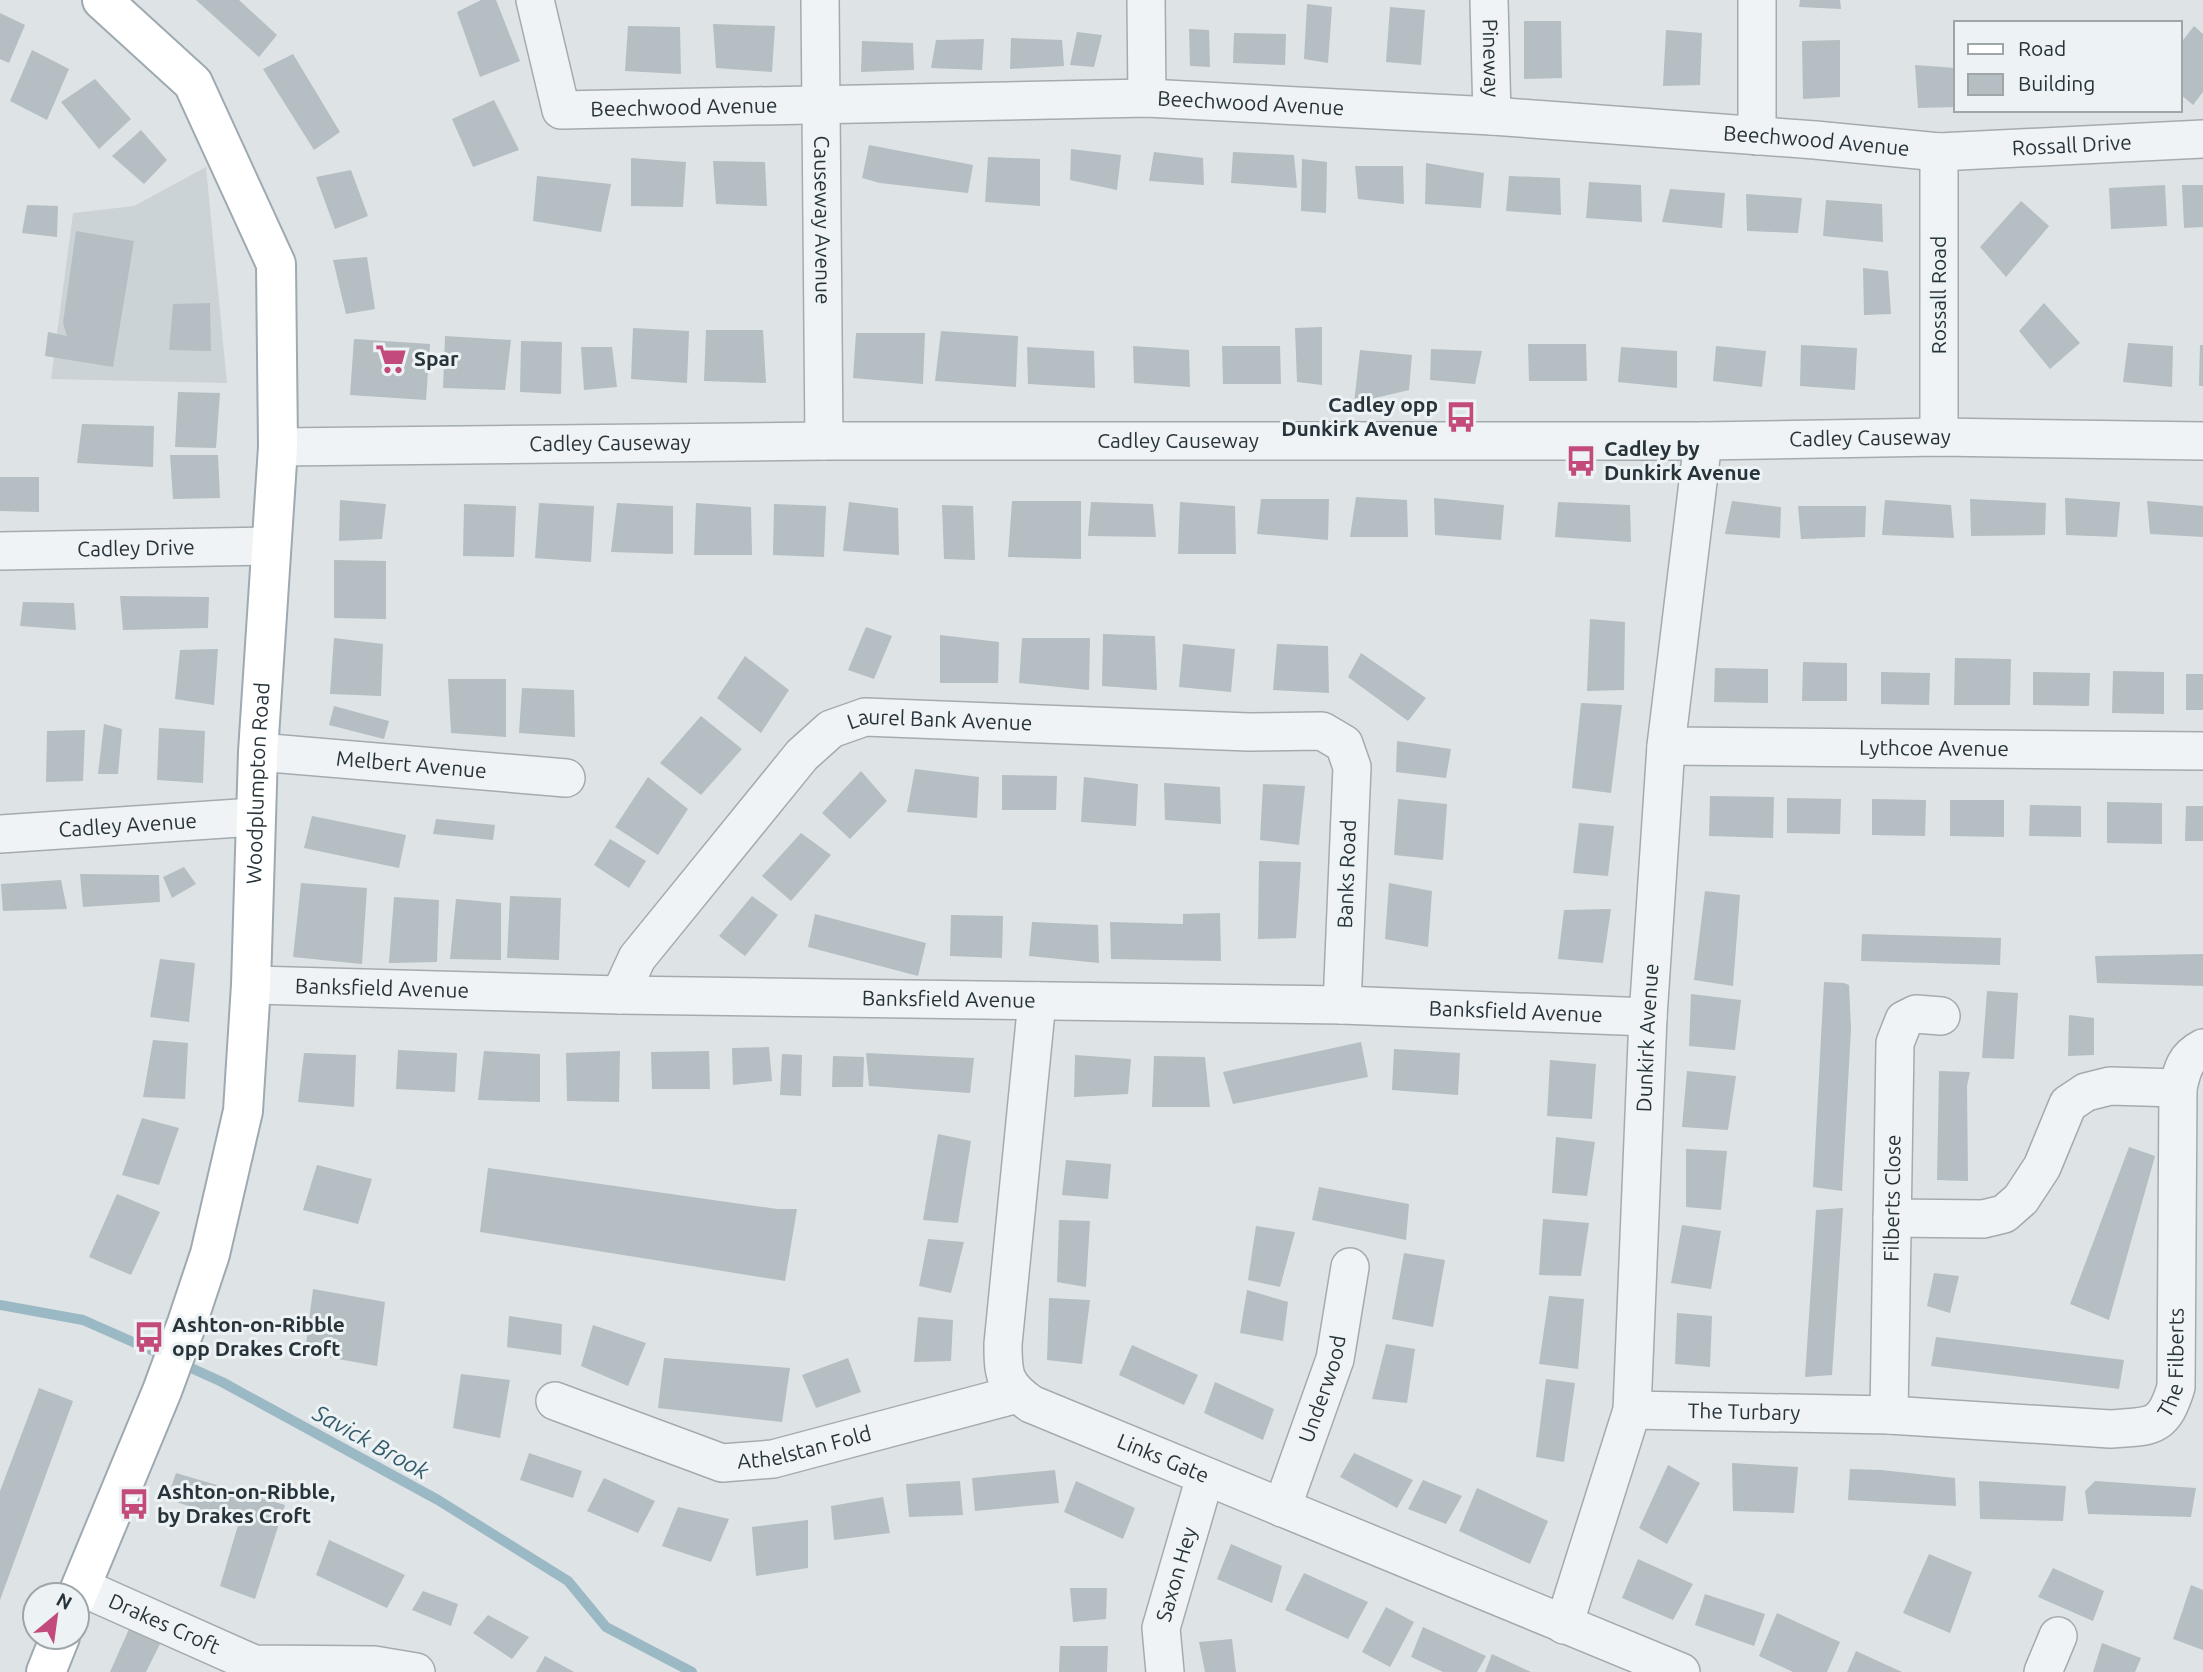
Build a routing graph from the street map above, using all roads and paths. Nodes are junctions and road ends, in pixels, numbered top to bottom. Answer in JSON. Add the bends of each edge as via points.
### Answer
{"nodes":[{"id":1,"x":102,"y":0,"type":"edge"},
{"id":2,"x":534,"y":0,"type":"edge"},
{"id":3,"x":820,"y":0,"type":"edge"},
{"id":4,"x":1146,"y":0,"type":"edge"},
{"id":5,"x":1489,"y":0,"type":"edge"},
{"id":6,"x":1756,"y":0,"type":"edge"},
{"id":7,"x":1147,"y":98,"type":"junction"},
{"id":8,"x":821,"y":105,"type":"junction"},
{"id":9,"x":1492,"y":116,"type":"junction"},
{"id":10,"x":1757,"y":136,"type":"junction"},
{"id":11,"x":2203,"y":139,"type":"edge"},
{"id":12,"x":1939,"y":152,"type":"junction"},
{"id":13,"x":1939,"y":437,"type":"junction"},
{"id":14,"x":1703,"y":441,"type":"junction"},
{"id":15,"x":2203,"y":441,"type":"edge"},
{"id":16,"x":824,"y":442,"type":"junction"},
{"id":17,"x":278,"y":447,"type":"junction"},
{"id":18,"x":271,"y":546,"type":"junction"},
{"id":19,"x":0,"y":551,"type":"edge"},
{"id":20,"x":1344,"y":744,"type":"joint"},
{"id":21,"x":1666,"y":746,"type":"junction"},
{"id":22,"x":2203,"y":751,"type":"edge"},
{"id":23,"x":258,"y":752,"type":"junction"},
{"id":24,"x":566,"y":778,"type":"dead end"},
{"id":25,"x":254,"y":817,"type":"junction"},
{"id":26,"x":0,"y":834,"type":"edge"},
{"id":27,"x":251,"y":985,"type":"junction"},
{"id":28,"x":620,"y":995,"type":"junction"},
{"id":29,"x":1037,"y":1001,"type":"junction"},
{"id":30,"x":1342,"y":1005,"type":"junction"},
{"id":31,"x":1941,"y":1016,"type":"dead end"},
{"id":32,"x":1648,"y":1017,"type":"junction"},
{"id":33,"x":2203,"y":1048,"type":"edge"},
{"id":34,"x":2178,"y":1088,"type":"junction"},
{"id":35,"x":1892,"y":1218,"type":"junction"},
{"id":36,"x":1350,"y":1267,"type":"dead end"},
{"id":37,"x":1017,"y":1394,"type":"junction"},
{"id":38,"x":555,"y":1401,"type":"dead end"},
{"id":39,"x":1632,"y":1410,"type":"junction"},
{"id":40,"x":1873,"y":1416,"type":"junction"},
{"id":41,"x":1205,"y":1477,"type":"junction"},
{"id":42,"x":1282,"y":1508,"type":"junction"},
{"id":43,"x":84,"y":1581,"type":"edge"},
{"id":44,"x":91,"y":1597,"type":"edge"},
{"id":45,"x":1564,"y":1625,"type":"junction"},
{"id":46,"x":2058,"y":1636,"type":"dead end"},
{"id":47,"x":54,"y":1651,"type":"edge"},
{"id":48,"x":46,"y":1672,"type":"edge"},
{"id":49,"x":416,"y":1672,"type":"edge"},
{"id":50,"x":1165,"y":1672,"type":"edge"},
{"id":51,"x":1682,"y":1672,"type":"edge"},
{"id":52,"x":2043,"y":1672,"type":"edge"}],
"edges":[{"from":1,"to":17,"type":"main road","name":"Woodplumpton Road","via":[[192,83],[276,264]]},
{"from":2,"to":8,"type":"street","name":"Beechwood Avenue","via":[[561,110]]},
{"from":3,"to":8,"type":"street","name":"Causeway Avenue"},
{"from":4,"to":7,"type":"street"},
{"from":5,"to":9,"type":"street","name":"Pineway"},
{"from":6,"to":10,"type":"street"},
{"from":7,"to":8,"type":"street","name":"Beechwood Avenue"},
{"from":7,"to":9,"type":"street","name":"Beechwood Avenue"},
{"from":8,"to":16,"type":"street","name":"Causeway Avenue"},
{"from":9,"to":10,"type":"street","name":"Beechwood Avenue"},
{"from":10,"to":12,"type":"street","name":"Beechwood Avenue"},
{"from":11,"to":12,"type":"street","name":"Rossall Drive"},
{"from":12,"to":13,"type":"street","name":"Rossall Road"},
{"from":13,"to":14,"type":"street","name":"Cadley Causeway"},
{"from":13,"to":15,"type":"street","name":"Cadley Causeway"},
{"from":14,"to":16,"type":"street","name":"Cadley Causeway"},
{"from":14,"to":21,"type":"street","name":"Dunkirk Avenue"},
{"from":16,"to":17,"type":"street","name":"Cadley Causeway"},
{"from":17,"to":18,"type":"main road","name":"Woodplumpton Road"},
{"from":18,"to":19,"type":"street","name":"Cadley Drive"},
{"from":18,"to":23,"type":"main road","name":"Woodplumpton Road"},
{"from":20,"to":28,"type":"street","name":"Laurel Bank Avenue","via":[[1322,731],[865,718],[831,729],[802,755],[637,958]]},
{"from":20,"to":30,"type":"street","name":"Banks Road","via":[[1352,767]]},
{"from":21,"to":22,"type":"street","name":"Lythcoe Avenue"},
{"from":21,"to":32,"type":"street","name":"Dunkirk Avenue"},
{"from":23,"to":24,"type":"street","name":"Melbert Avenue"},
{"from":23,"to":25,"type":"main road","name":"Woodplumpton Road"},
{"from":25,"to":26,"type":"street","name":"Cadley Avenue"},
{"from":25,"to":27,"type":"main road","name":"Woodplumpton Road"},
{"from":27,"to":28,"type":"street","name":"Banksfield Avenue"},
{"from":27,"to":43,"type":"main road","name":"Woodplumpton Road","via":[[243,1111],[210,1254],[162,1391]]},
{"from":28,"to":29,"type":"street","name":"Banksfield Avenue"},
{"from":29,"to":30,"type":"street","name":"Banksfield Avenue"},
{"from":29,"to":37,"type":"street","via":[[1003,1344],[1003,1373]]},
{"from":30,"to":32,"type":"street","name":"Banksfield Avenue"},
{"from":31,"to":35,"type":"street","name":"Filberts Close","via":[[1916,1014],[1904,1020],[1895,1043]]},
{"from":32,"to":39,"type":"street","name":"Dunkirk Avenue"},
{"from":33,"to":34,"type":"street","name":"The Filberts","via":[[2182,1067]]},
{"from":34,"to":35,"type":"street","via":[[2110,1086],[2086,1092],[2068,1104],[2042,1167],[2021,1199],[2004,1214],[1983,1219]]},
{"from":34,"to":40,"type":"street","name":"The Filberts","via":[[2176,1387],[2159,1421],[2145,1427],[2110,1429]]},
{"from":35,"to":40,"type":"street","name":"Filberts Close"},
{"from":36,"to":42,"type":"street","name":"Underwood","via":[[1335,1359]]},
{"from":37,"to":38,"type":"street","name":"Athelstan Fold","via":[[773,1459],[722,1463]]},
{"from":37,"to":41,"type":"street","name":"Links Gate"},
{"from":39,"to":40,"type":"street","name":"The Turbary"},
{"from":39,"to":45,"type":"street","name":"Dunkirk Avenue"},
{"from":41,"to":42,"type":"street","name":"Links Gate"},
{"from":41,"to":50,"type":"street","name":"Saxon Hey","via":[[1161,1628]]},
{"from":42,"to":45,"type":"street","name":"Links Gate"},
{"from":44,"to":49,"type":"street","name":"Drakes Croft","via":[[254,1664],[374,1665]]},
{"from":45,"to":51,"type":"street","name":"Links Gate"},
{"from":46,"to":52,"type":"street"},
{"from":47,"to":48,"type":"main road"}]}
